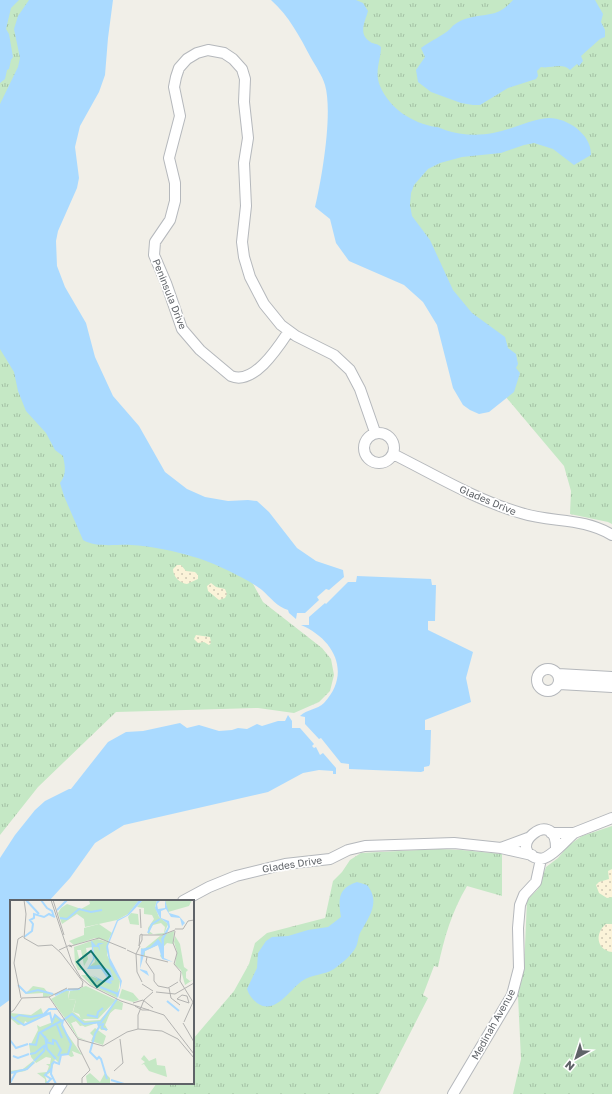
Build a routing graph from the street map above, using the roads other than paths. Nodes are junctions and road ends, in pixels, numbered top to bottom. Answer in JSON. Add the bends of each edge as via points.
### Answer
{"nodes":[{"id":1,"x":288,"y":331,"type":"junction"},
{"id":2,"x":375,"y":432,"type":"junction"},
{"id":3,"x":393,"y":454,"type":"junction"},
{"id":4,"x":612,"y":535,"type":"edge"},
{"id":5,"x":612,"y":677,"type":"edge"},
{"id":6,"x":612,"y":688,"type":"edge"},
{"id":7,"x":612,"y":818,"type":"edge"},
{"id":8,"x":551,"y":833,"type":"junction"},
{"id":9,"x":574,"y":833,"type":"junction"},
{"id":10,"x":528,"y":838,"type":"junction"},
{"id":11,"x":501,"y":848,"type":"junction"},
{"id":12,"x":556,"y":848,"type":"junction"},
{"id":13,"x":537,"y":857,"type":"junction"},
{"id":14,"x":185,"y":900,"type":"edge"},
{"id":15,"x":61,"y":1084,"type":"edge"},
{"id":16,"x":55,"y":1094,"type":"edge"},
{"id":17,"x":453,"y":1094,"type":"edge"}],
"edges":[{"from":1,"to":1,"type":"street","name":"Peninsula Drive","via":[[264,304],[250,277],[244,257],[242,234],[247,199],[244,163],[248,134],[244,74],[229,56],[213,50],[203,51],[187,59],[176,78],[174,87],[180,116],[169,158],[175,201],[170,220],[155,242],[154,258],[182,329],[200,350],[231,376],[236,378],[246,375],[260,367],[274,353]]},
{"from":1,"to":2,"type":"street","name":"Peninsula Drive","via":[[328,351],[345,364],[360,389]]},
{"from":2,"to":3,"type":"street","via":[[390,437],[394,445]]},
{"from":2,"to":3,"type":"street","via":[[364,442],[364,451],[368,459],[383,463]]},
{"from":3,"to":4,"type":"street","name":"Glades Drive","via":[[479,498],[522,514],[596,526]]},
{"from":5,"to":6,"type":"street","via":[[558,679]]},
{"from":7,"to":9,"type":"street","name":"Glades Drive"},
{"from":8,"to":9,"type":"street","name":"Glades Drive"},
{"from":8,"to":10,"type":"street","name":"Glades Drive","via":[[538,830]]},
{"from":8,"to":12,"type":"street","via":[[556,840]]},
{"from":9,"to":12,"type":"street","name":"Glades Drive"},
{"from":10,"to":11,"type":"street","name":"Glades Drive"},
{"from":10,"to":13,"type":"street","via":[[527,847]]},
{"from":11,"to":13,"type":"street","name":"Glades Drive"},
{"from":11,"to":14,"type":"street","name":"Glades Drive","via":[[446,843],[365,846],[348,850],[330,859],[285,864],[236,876]]},
{"from":12,"to":13,"type":"street","name":"Glades Drive","via":[[552,854]]},
{"from":13,"to":17,"type":"street","name":"Medinah Avenue","via":[[536,882],[524,895],[520,905],[518,968],[512,995]]},
{"from":15,"to":16,"type":"street"}]}
